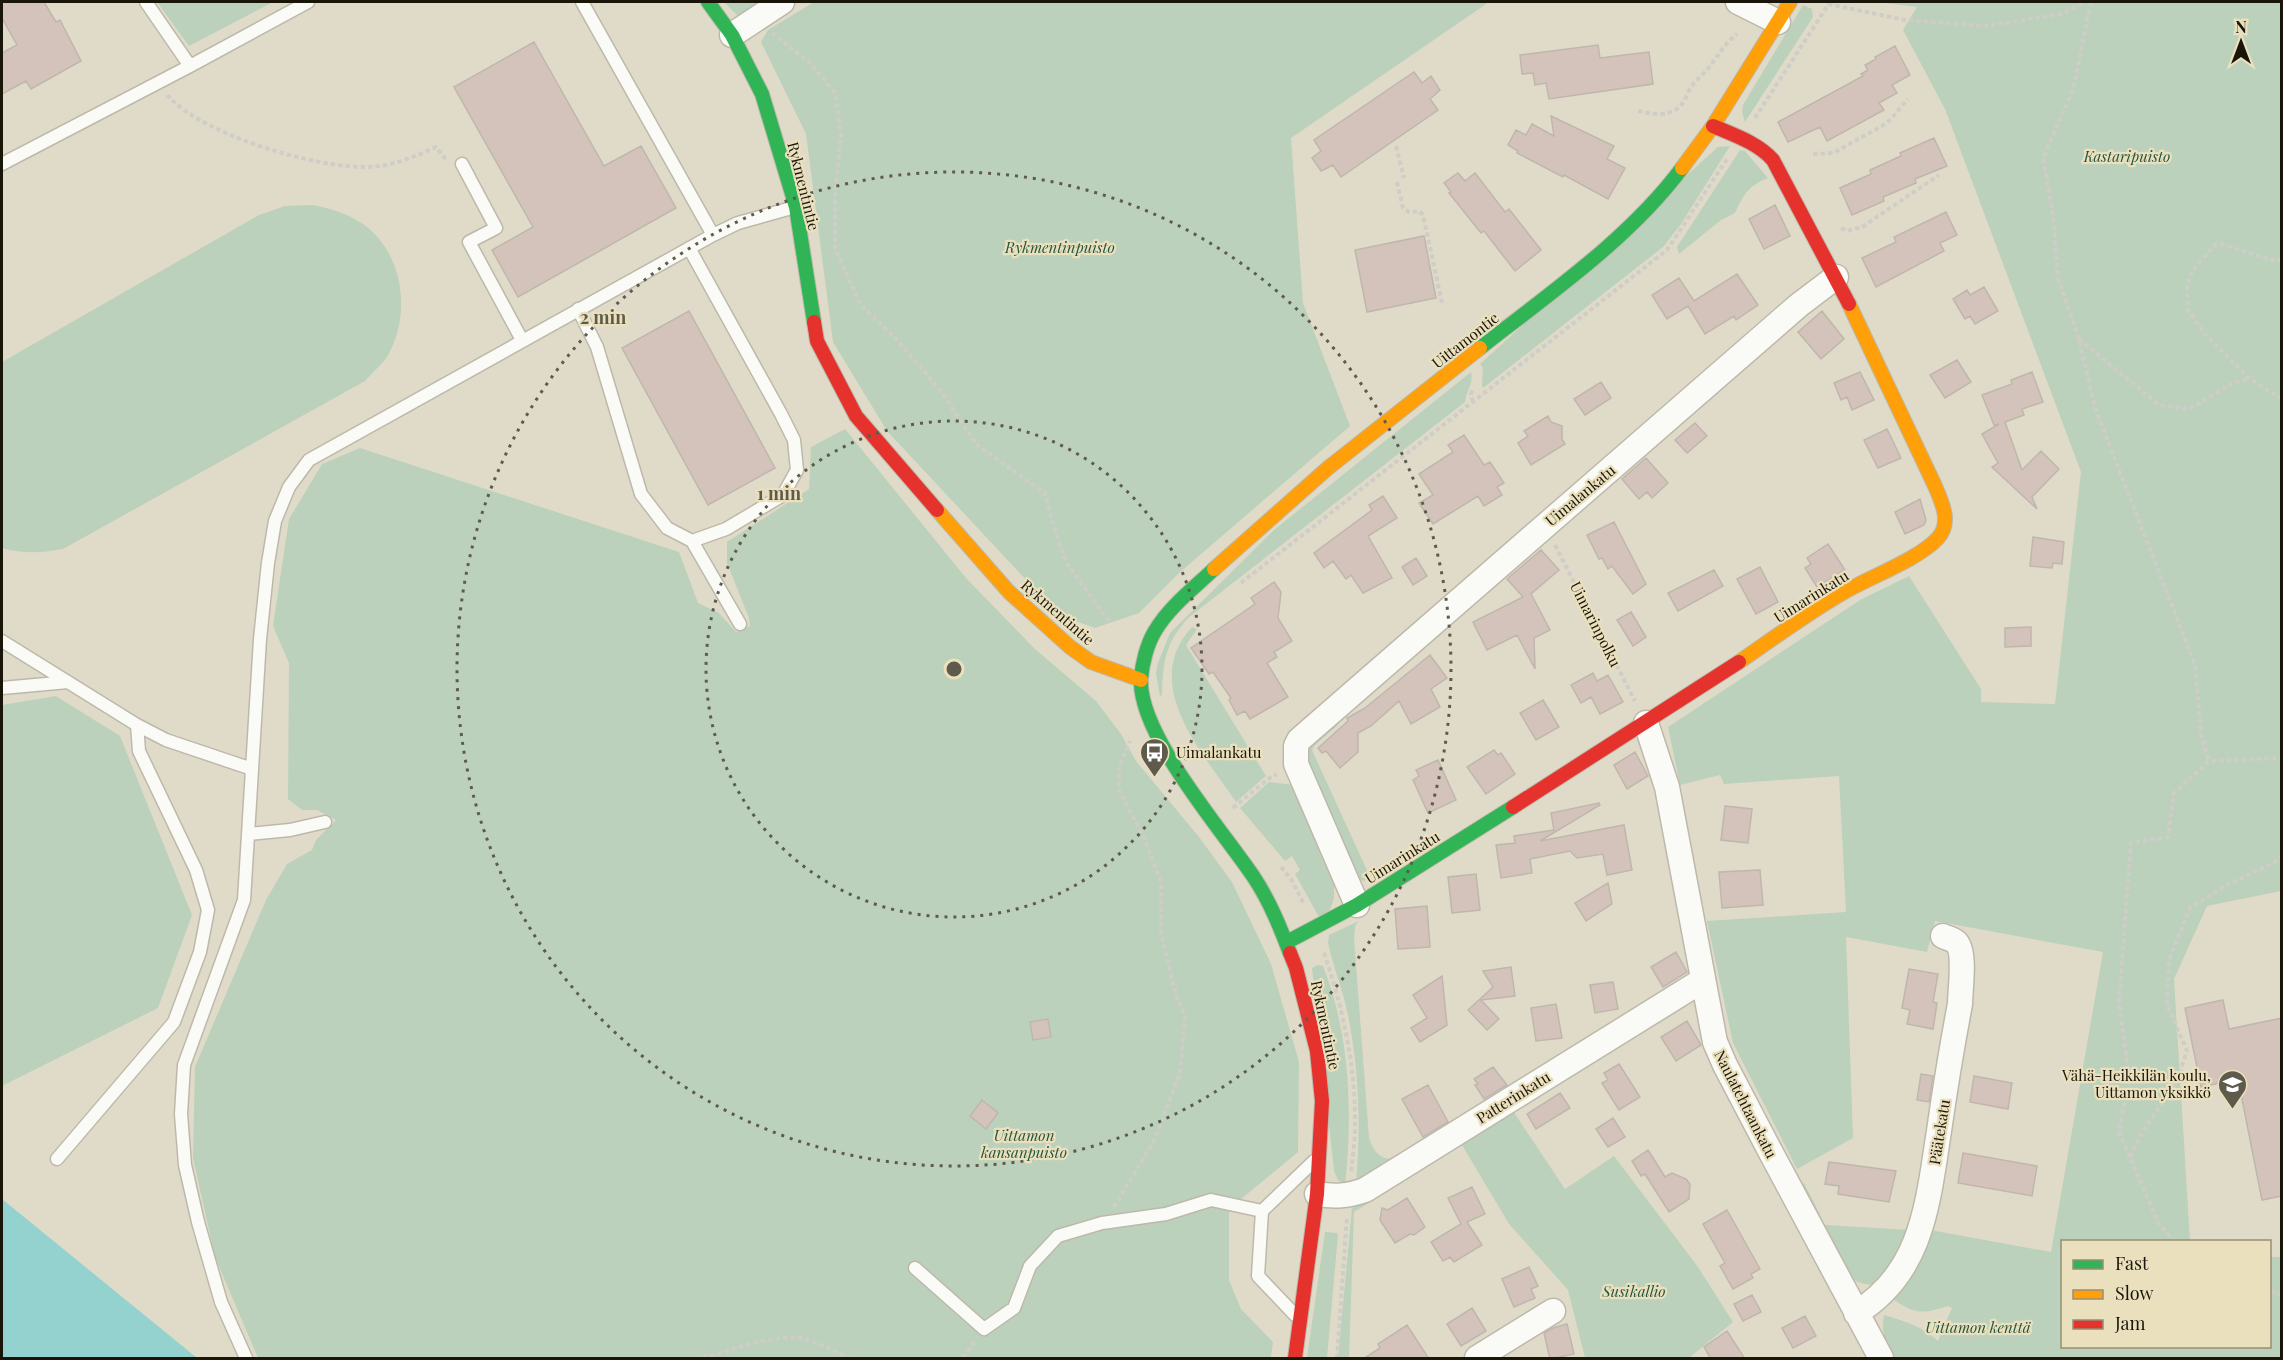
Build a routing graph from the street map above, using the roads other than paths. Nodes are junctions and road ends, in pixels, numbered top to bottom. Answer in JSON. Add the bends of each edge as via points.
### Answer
{"nodes":[{"id":1,"x":146,"y":2,"type":"edge"},
{"id":2,"x":308,"y":2,"type":"edge"},
{"id":3,"x":582,"y":2,"type":"edge"},
{"id":4,"x":708,"y":2,"type":"edge"},
{"id":5,"x":782,"y":2,"type":"edge"},
{"id":6,"x":1738,"y":2,"type":"edge"},
{"id":7,"x":1791,"y":2,"type":"edge"},
{"id":8,"x":1778,"y":22,"type":"junction"},
{"id":9,"x":732,"y":35,"type":"junction"},
{"id":10,"x":190,"y":66,"type":"junction"},
{"id":11,"x":1713,"y":126,"type":"junction"},
{"id":12,"x":2,"y":164,"type":"edge"},
{"id":13,"x":462,"y":164,"type":"road end"},
{"id":14,"x":796,"y":207,"type":"junction"},
{"id":15,"x":713,"y":235,"type":"junction"},
{"id":16,"x":689,"y":248,"type":"junction"},
{"id":17,"x":1836,"y":277,"type":"junction"},
{"id":18,"x":578,"y":309,"type":"junction"},
{"id":19,"x":522,"y":340,"type":"junction"},
{"id":20,"x":692,"y":541,"type":"junction"},
{"id":21,"x":740,"y":624,"type":"dead end"},
{"id":22,"x":2,"y":641,"type":"edge"},
{"id":23,"x":1141,"y":680,"type":"junction"},
{"id":24,"x":68,"y":682,"type":"junction"},
{"id":25,"x":2,"y":688,"type":"edge"},
{"id":26,"x":1646,"y":723,"type":"junction"},
{"id":27,"x":137,"y":725,"type":"junction"},
{"id":28,"x":252,"y":768,"type":"junction"},
{"id":29,"x":325,"y":822,"type":"dead end"},
{"id":30,"x":248,"y":834,"type":"junction"},
{"id":31,"x":1357,"y":906,"type":"junction"},
{"id":32,"x":1943,"y":936,"type":"dead end"},
{"id":33,"x":1287,"y":942,"type":"junction"},
{"id":34,"x":1703,"y":980,"type":"junction"},
{"id":35,"x":1321,"y":1155,"type":"junction"},
{"id":36,"x":57,"y":1159,"type":"dead end"},
{"id":37,"x":1317,"y":1194,"type":"junction"},
{"id":38,"x":1262,"y":1211,"type":"junction"},
{"id":39,"x":915,"y":1268,"type":"dead end"},
{"id":40,"x":1553,"y":1311,"type":"dead end"},
{"id":41,"x":1856,"y":1313,"type":"junction"},
{"id":42,"x":1300,"y":1320,"type":"junction"},
{"id":43,"x":246,"y":1359,"type":"edge"},
{"id":44,"x":1295,"y":1359,"type":"edge"},
{"id":45,"x":1477,"y":1359,"type":"edge"},
{"id":46,"x":1881,"y":1359,"type":"edge"}],
"edges":[{"from":1,"to":10,"type":"lane"},
{"from":2,"to":10,"type":"lane"},
{"from":3,"to":15,"type":"lane"},
{"from":4,"to":9,"type":"street","name":"Rykmentintie"},
{"from":5,"to":9,"type":"street"},
{"from":6,"to":8,"type":"street"},
{"from":7,"to":8,"type":"street","name":"Uittamontie"},
{"from":8,"to":11,"type":"street","name":"Uittamontie"},
{"from":9,"to":14,"type":"street","name":"Rykmentintie","via":[[762,94]]},
{"from":10,"to":12,"type":"lane"},
{"from":11,"to":17,"type":"street","name":"Uimarinkatu","via":[[1754,144],[1773,160]]},
{"from":11,"to":23,"type":"street","name":"Uittamontie","via":[[1665,191],[1590,262],[1328,468],[1185,594],[1151,637]]},
{"from":13,"to":19,"type":"lane","via":[[496,228],[469,242]]},
{"from":14,"to":15,"type":"lane","via":[[738,223]]},
{"from":14,"to":23,"type":"street","name":"Rykmentintie","via":[[817,341],[856,416],[1018,600],[1091,662]]},
{"from":15,"to":16,"type":"lane"},
{"from":16,"to":18,"type":"lane"},
{"from":16,"to":20,"type":"lane","via":[[794,440],[797,470],[783,495],[726,529]]},
{"from":17,"to":26,"type":"street","name":"Uimarinkatu","via":[[1935,486],[1946,522],[1939,537],[1920,552],[1846,591]]},
{"from":17,"to":31,"type":"street","name":"Uimalankatu","via":[[1304,734],[1296,746],[1296,764]]},
{"from":18,"to":19,"type":"lane"},
{"from":18,"to":20,"type":"lane","via":[[597,347],[641,494],[667,528]]},
{"from":19,"to":28,"type":"lane","via":[[309,460],[289,487],[275,520],[268,563]]},
{"from":20,"to":21,"type":"lane"},
{"from":22,"to":24,"type":"lane"},
{"from":23,"to":33,"type":"street","name":"Rykmentintie","via":[[1153,728],[1191,791],[1256,880]]},
{"from":24,"to":25,"type":"lane"},
{"from":24,"to":27,"type":"lane"},
{"from":26,"to":31,"type":"street","name":"Uimarinkatu"},
{"from":26,"to":34,"type":"street","name":"Naulatehtaankatu","via":[[1667,786]]},
{"from":27,"to":28,"type":"lane","via":[[166,740]]},
{"from":27,"to":36,"type":"lane","via":[[139,751],[196,870],[208,910],[200,952],[174,1022]]},
{"from":28,"to":30,"type":"lane"},
{"from":29,"to":30,"type":"lane"},
{"from":30,"to":43,"type":"lane","via":[[244,900],[184,1065],[181,1114],[185,1165],[198,1222],[221,1302]]},
{"from":31,"to":33,"type":"street","name":"Uimarinkatu"},
{"from":32,"to":41,"type":"street","name":"Päätekatu","via":[[1956,941],[1960,949],[1960,1004],[1923,1223],[1890,1287]]},
{"from":33,"to":35,"type":"street","name":"Rykmentintie","via":[[1317,1051],[1322,1101]]},
{"from":34,"to":37,"type":"street","name":"Patterinkatu","via":[[1365,1190],[1349,1196]]},
{"from":34,"to":41,"type":"street","name":"Naulatehtaankatu","via":[[1715,1042],[1725,1065]]},
{"from":35,"to":37,"type":"street","name":"Rykmentintie"},
{"from":35,"to":38,"type":"lane"},
{"from":37,"to":42,"type":"street","name":"Rykmentintie"},
{"from":38,"to":39,"type":"lane","via":[[1211,1200],[1166,1214],[1105,1223],[1058,1236],[1030,1266],[1014,1308],[984,1329]]},
{"from":38,"to":42,"type":"lane","via":[[1258,1276]]},
{"from":40,"to":45,"type":"street"},
{"from":41,"to":46,"type":"street","name":"Naulatehtaankatu"},
{"from":42,"to":44,"type":"street","name":"Rykmentintie"}]}
